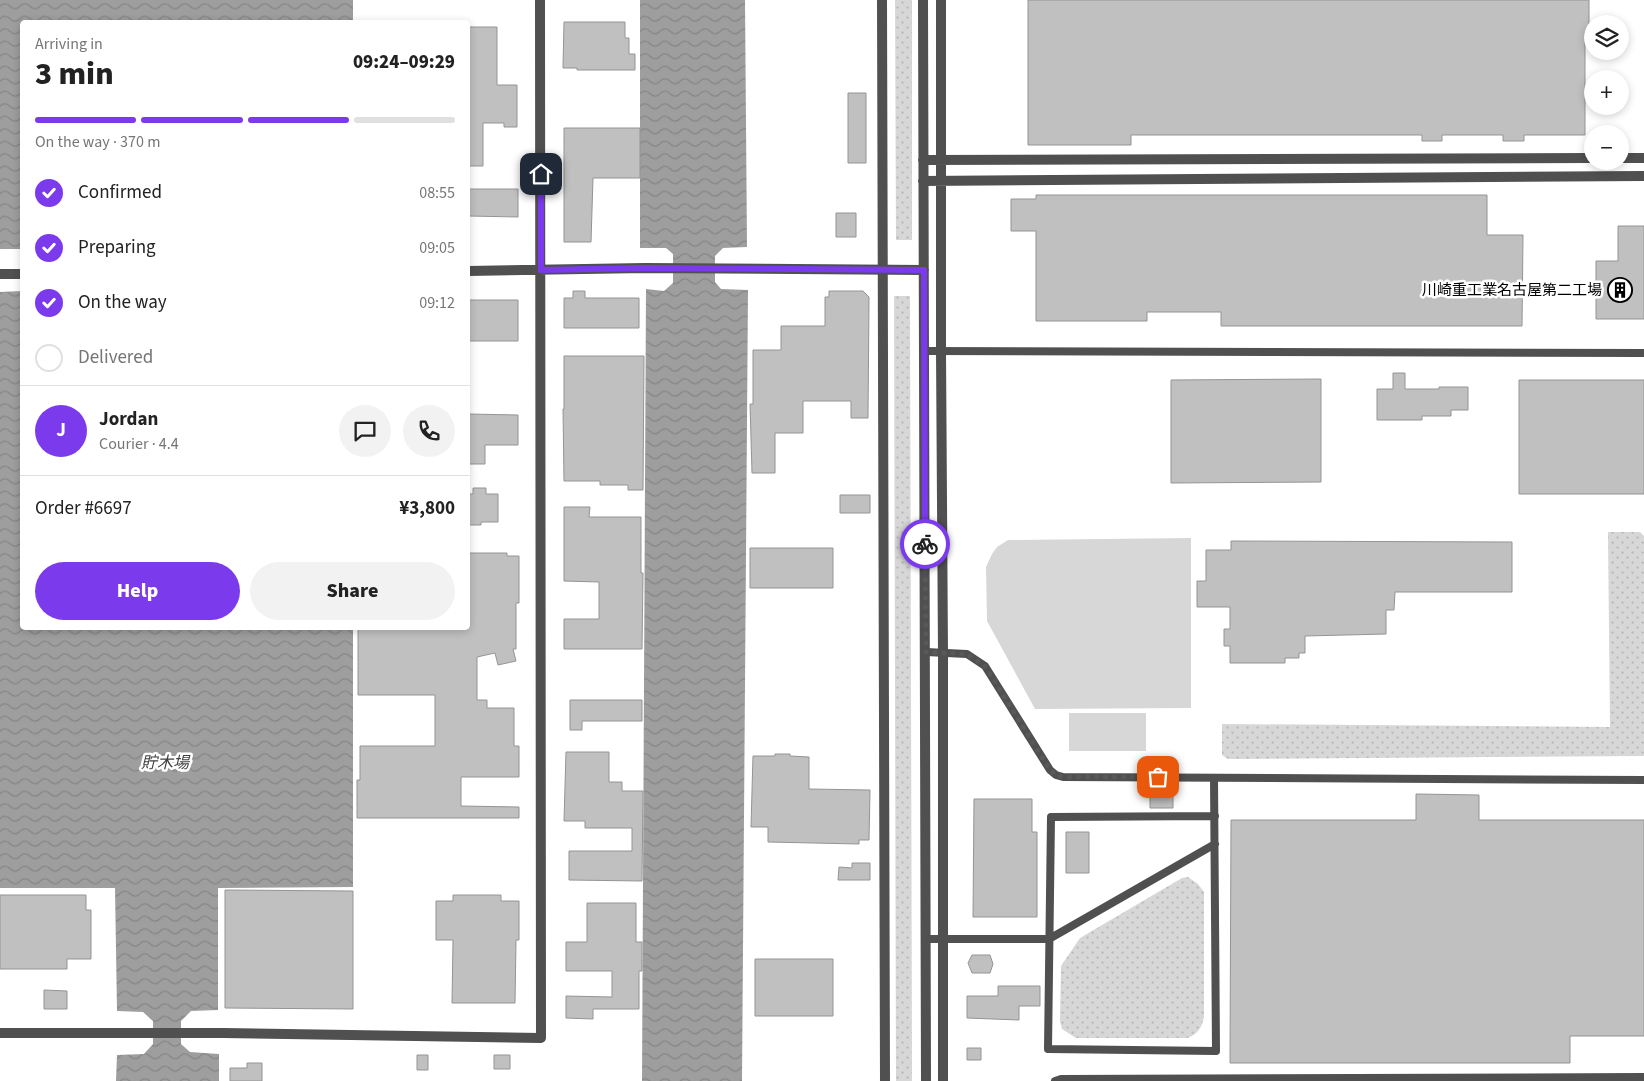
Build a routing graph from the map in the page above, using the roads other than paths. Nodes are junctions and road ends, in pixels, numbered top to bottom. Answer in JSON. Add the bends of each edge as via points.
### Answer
{"nodes":[{"id":1,"x":540,"y":0,"type":"edge"},
{"id":2,"x":882,"y":0,"type":"edge"},
{"id":3,"x":923,"y":0,"type":"edge"},
{"id":4,"x":941,"y":0,"type":"edge"},
{"id":5,"x":1584,"y":158,"type":"edge"},
{"id":6,"x":1629,"y":158,"type":"edge"},
{"id":7,"x":1644,"y":158,"type":"edge"},
{"id":8,"x":924,"y":160,"type":"junction"},
{"id":9,"x":942,"y":160,"type":"junction"},
{"id":10,"x":1644,"y":176,"type":"edge"},
{"id":11,"x":942,"y":180,"type":"junction"},
{"id":12,"x":924,"y":181,"type":"junction"},
{"id":13,"x":541,"y":270,"type":"junction"},
{"id":14,"x":883,"y":270,"type":"junction"},
{"id":15,"x":924,"y":270,"type":"junction"},
{"id":16,"x":470,"y":271,"type":"edge"},
{"id":17,"x":0,"y":274,"type":"edge"},
{"id":18,"x":20,"y":274,"type":"edge"},
{"id":19,"x":924,"y":351,"type":"junction"},
{"id":20,"x":941,"y":351,"type":"junction"},
{"id":21,"x":1644,"y":353,"type":"edge"},
{"id":22,"x":926,"y":652,"type":"junction"},
{"id":23,"x":943,"y":653,"type":"junction"},
{"id":24,"x":1214,"y":778,"type":"junction"},
{"id":25,"x":1644,"y":780,"type":"edge"},
{"id":26,"x":1215,"y":816,"type":"junction"},
{"id":27,"x":1215,"y":844,"type":"junction"},
{"id":28,"x":926,"y":939,"type":"junction"},
{"id":29,"x":943,"y":939,"type":"junction"},
{"id":30,"x":1050,"y":939,"type":"junction"},
{"id":31,"x":0,"y":1033,"type":"edge"},
{"id":32,"x":1644,"y":1077,"type":"edge"},
{"id":33,"x":1216,"y":1080,"type":"edge"},
{"id":34,"x":885,"y":1081,"type":"edge"},
{"id":35,"x":926,"y":1081,"type":"edge"},
{"id":36,"x":943,"y":1081,"type":"edge"},
{"id":37,"x":1055,"y":1081,"type":"edge"}],
"edges":[{"from":1,"to":13,"type":"street"},
{"from":2,"to":14,"type":"street"},
{"from":3,"to":8,"type":"street"},
{"from":4,"to":9,"type":"street"},
{"from":5,"to":9,"type":"street"},
{"from":6,"to":7,"type":"street"},
{"from":8,"to":9,"type":"street"},
{"from":8,"to":12,"type":"street"},
{"from":9,"to":11,"type":"street"},
{"from":10,"to":11,"type":"street"},
{"from":11,"to":12,"type":"street"},
{"from":11,"to":20,"type":"street"},
{"from":12,"to":15,"type":"street"},
{"from":13,"to":14,"type":"street"},
{"from":13,"to":16,"type":"street"},
{"from":13,"to":31,"type":"street","via":[[541,1038],[223,1032]]},
{"from":14,"to":15,"type":"street"},
{"from":14,"to":34,"type":"street"},
{"from":15,"to":19,"type":"street"},
{"from":17,"to":18,"type":"street"},
{"from":19,"to":20,"type":"lane"},
{"from":19,"to":22,"type":"street"},
{"from":20,"to":21,"type":"lane"},
{"from":20,"to":23,"type":"street"},
{"from":22,"to":23,"type":"lane"},
{"from":22,"to":28,"type":"street"},
{"from":23,"to":24,"type":"lane","via":[[967,654],[985,666],[1056,775]]},
{"from":23,"to":29,"type":"street"},
{"from":24,"to":25,"type":"lane"},
{"from":24,"to":26,"type":"lane"},
{"from":26,"to":27,"type":"lane"},
{"from":26,"to":30,"type":"lane","via":[[1051,817]]},
{"from":27,"to":30,"type":"lane"},
{"from":27,"to":30,"type":"lane","via":[[1216,1051],[1048,1049]]},
{"from":28,"to":29,"type":"lane"},
{"from":28,"to":35,"type":"street"},
{"from":29,"to":30,"type":"lane"},
{"from":29,"to":36,"type":"street"},
{"from":32,"to":33,"type":"lane"},
{"from":33,"to":37,"type":"lane","via":[[1061,1078]]}]}
